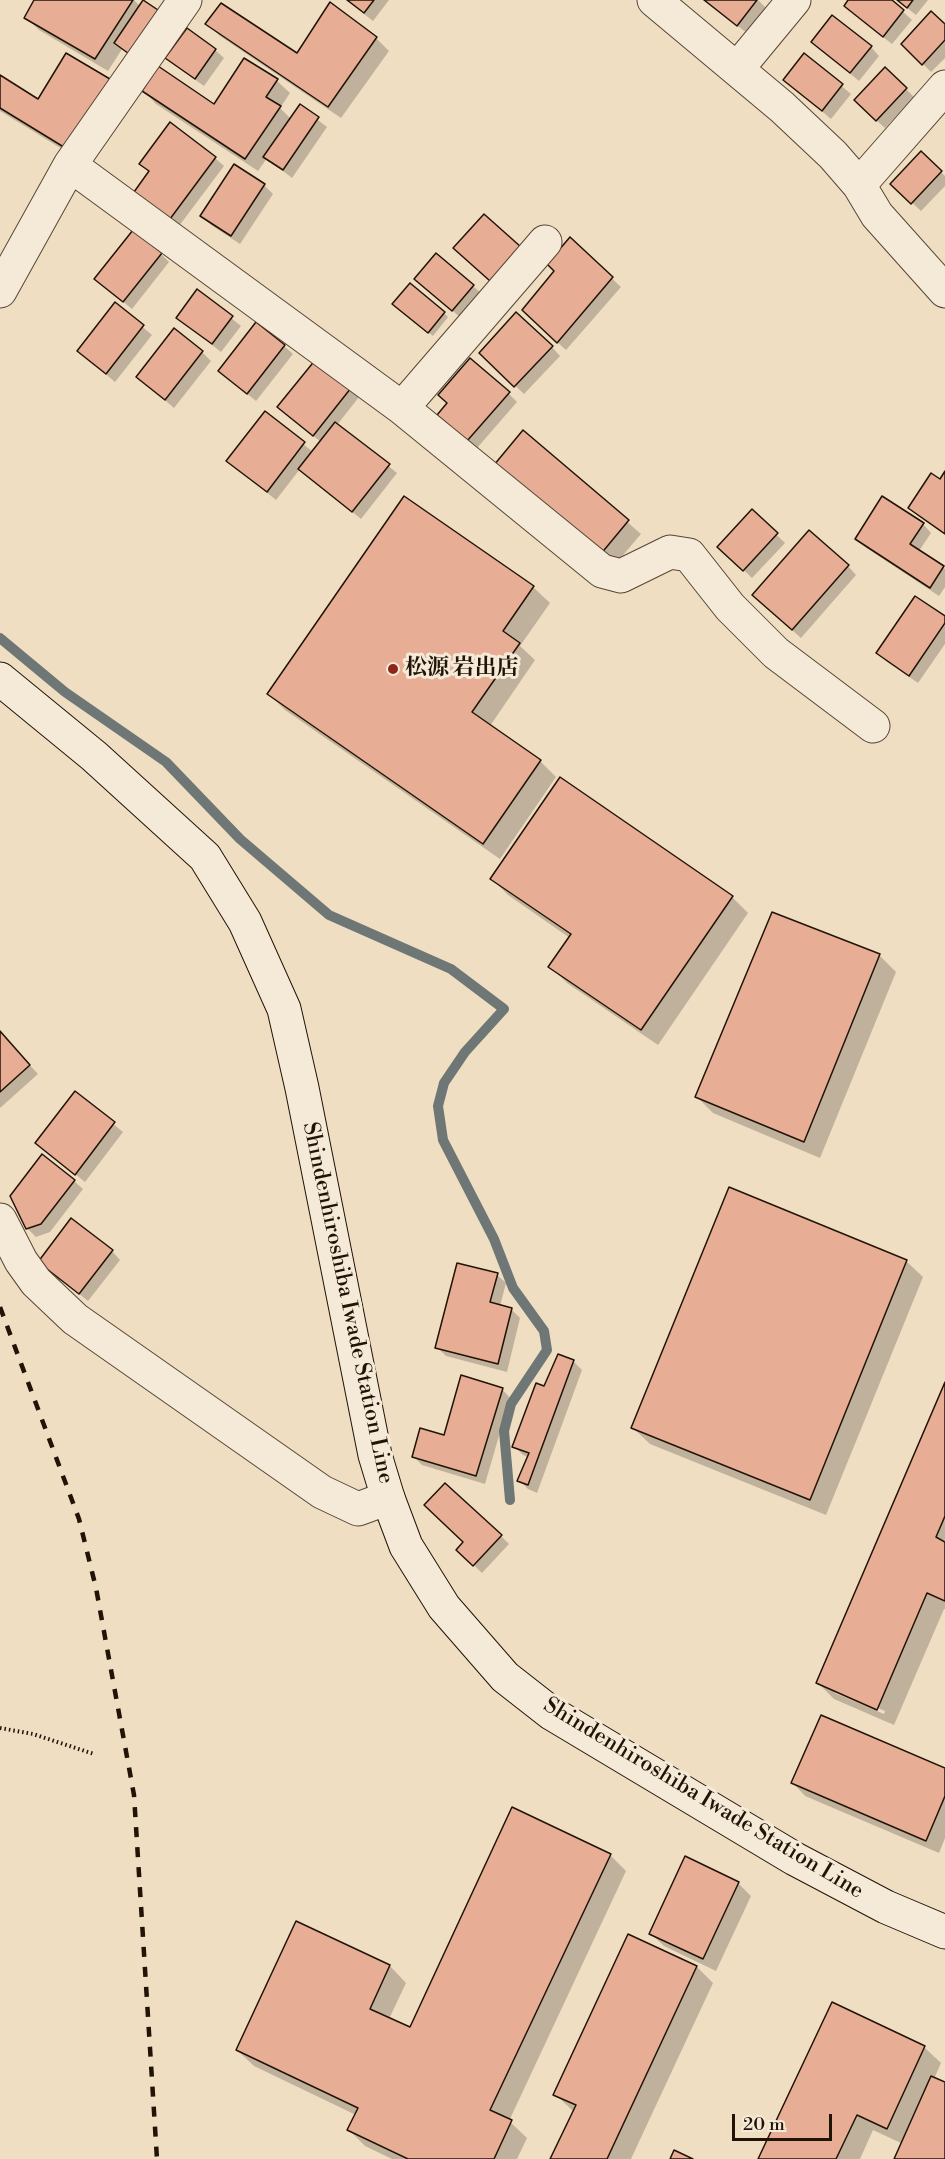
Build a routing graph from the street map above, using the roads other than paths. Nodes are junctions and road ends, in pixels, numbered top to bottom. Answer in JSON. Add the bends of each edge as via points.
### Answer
{"nodes":[{"id":1,"x":185,"y":0,"type":"edge"},
{"id":2,"x":654,"y":0,"type":"edge"},
{"id":3,"x":794,"y":0,"type":"edge"},
{"id":4,"x":737,"y":69,"type":"junction"},
{"id":5,"x":945,"y":87,"type":"edge"},
{"id":6,"x":70,"y":165,"type":"junction"},
{"id":7,"x":859,"y":185,"type":"junction"},
{"id":8,"x":545,"y":242,"type":"dead end"},
{"id":9,"x":0,"y":291,"type":"edge"},
{"id":10,"x":945,"y":291,"type":"edge"},
{"id":11,"x":402,"y":408,"type":"junction"},
{"id":12,"x":0,"y":679,"type":"edge"},
{"id":13,"x":873,"y":726,"type":"dead end"},
{"id":14,"x":0,"y":1220,"type":"edge"},
{"id":15,"x":388,"y":1498,"type":"junction"},
{"id":16,"x":945,"y":1932,"type":"edge"}],
"edges":[{"from":1,"to":6,"type":"street"},
{"from":2,"to":4,"type":"street"},
{"from":3,"to":4,"type":"street"},
{"from":4,"to":7,"type":"street","via":[[825,147]]},
{"from":5,"to":7,"type":"street"},
{"from":6,"to":9,"type":"street"},
{"from":6,"to":11,"type":"street"},
{"from":7,"to":10,"type":"street","via":[[877,215]]},
{"from":8,"to":11,"type":"street"},
{"from":11,"to":13,"type":"street","via":[[602,571],[621,576],[670,552],[689,555],[730,607],[776,653]]},
{"from":12,"to":15,"type":"street","name":"Shindenhiroshiba Iwade Station Line","via":[[94,756],[205,857],[245,921],[284,1009],[375,1455]]},
{"from":14,"to":15,"type":"street","via":[[36,1282],[75,1319],[322,1492],[358,1509]]},
{"from":15,"to":16,"type":"street","name":"Shindenhiroshiba Iwade Station Line","via":[[406,1546],[444,1607],[505,1677],[551,1713],[795,1859]]}]}
